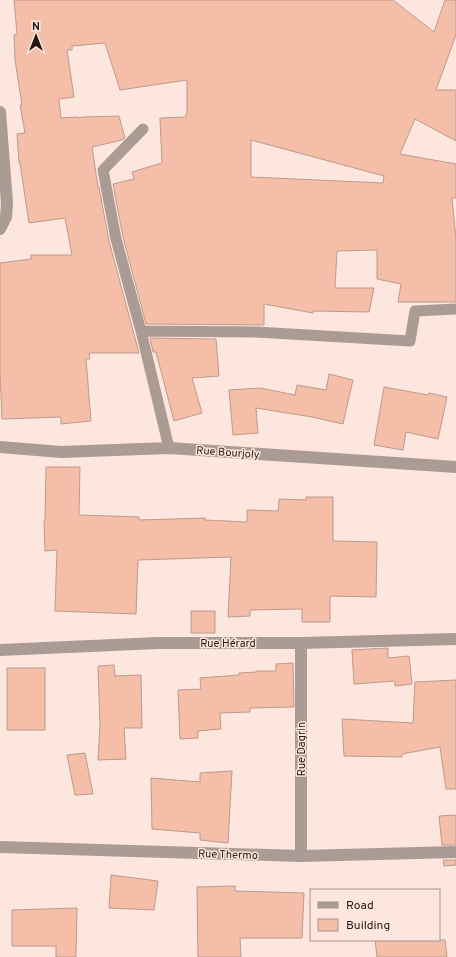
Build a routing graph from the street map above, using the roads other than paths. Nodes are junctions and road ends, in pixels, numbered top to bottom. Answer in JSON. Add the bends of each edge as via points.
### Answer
{"nodes":[{"id":1,"x":0,"y":112,"type":"edge"},
{"id":2,"x":143,"y":129,"type":"dead end"},
{"id":3,"x":0,"y":229,"type":"edge"},
{"id":4,"x":456,"y":309,"type":"edge"},
{"id":5,"x":141,"y":331,"type":"junction"},
{"id":6,"x":0,"y":447,"type":"edge"},
{"id":7,"x":169,"y":448,"type":"junction"},
{"id":8,"x":456,"y":467,"type":"edge"},
{"id":9,"x":456,"y":639,"type":"edge"},
{"id":10,"x":301,"y":643,"type":"junction"},
{"id":11,"x":0,"y":650,"type":"edge"},
{"id":12,"x":0,"y":847,"type":"edge"},
{"id":13,"x":456,"y":852,"type":"edge"},
{"id":14,"x":301,"y":856,"type":"junction"}],
"edges":[{"from":1,"to":3,"type":"street","via":[[7,203],[6,217]]},
{"from":2,"to":5,"type":"lane","via":[[103,170],[116,239]]},
{"from":4,"to":5,"type":"lane","via":[[415,311],[410,341],[256,332]]},
{"from":5,"to":7,"type":"lane"},
{"from":6,"to":7,"type":"street","name":"Rue Bourjoly","via":[[61,452]]},
{"from":7,"to":8,"type":"street","name":"Rue Bourjoly"},
{"from":9,"to":10,"type":"street","name":"Rue Hérard"},
{"from":10,"to":11,"type":"street","name":"Rue Hérard","via":[[158,643]]},
{"from":10,"to":14,"type":"street","name":"Rue Dagrin"},
{"from":12,"to":14,"type":"street","name":"Rue Thermo"},
{"from":13,"to":14,"type":"street","name":"Rue Thermo"}]}
